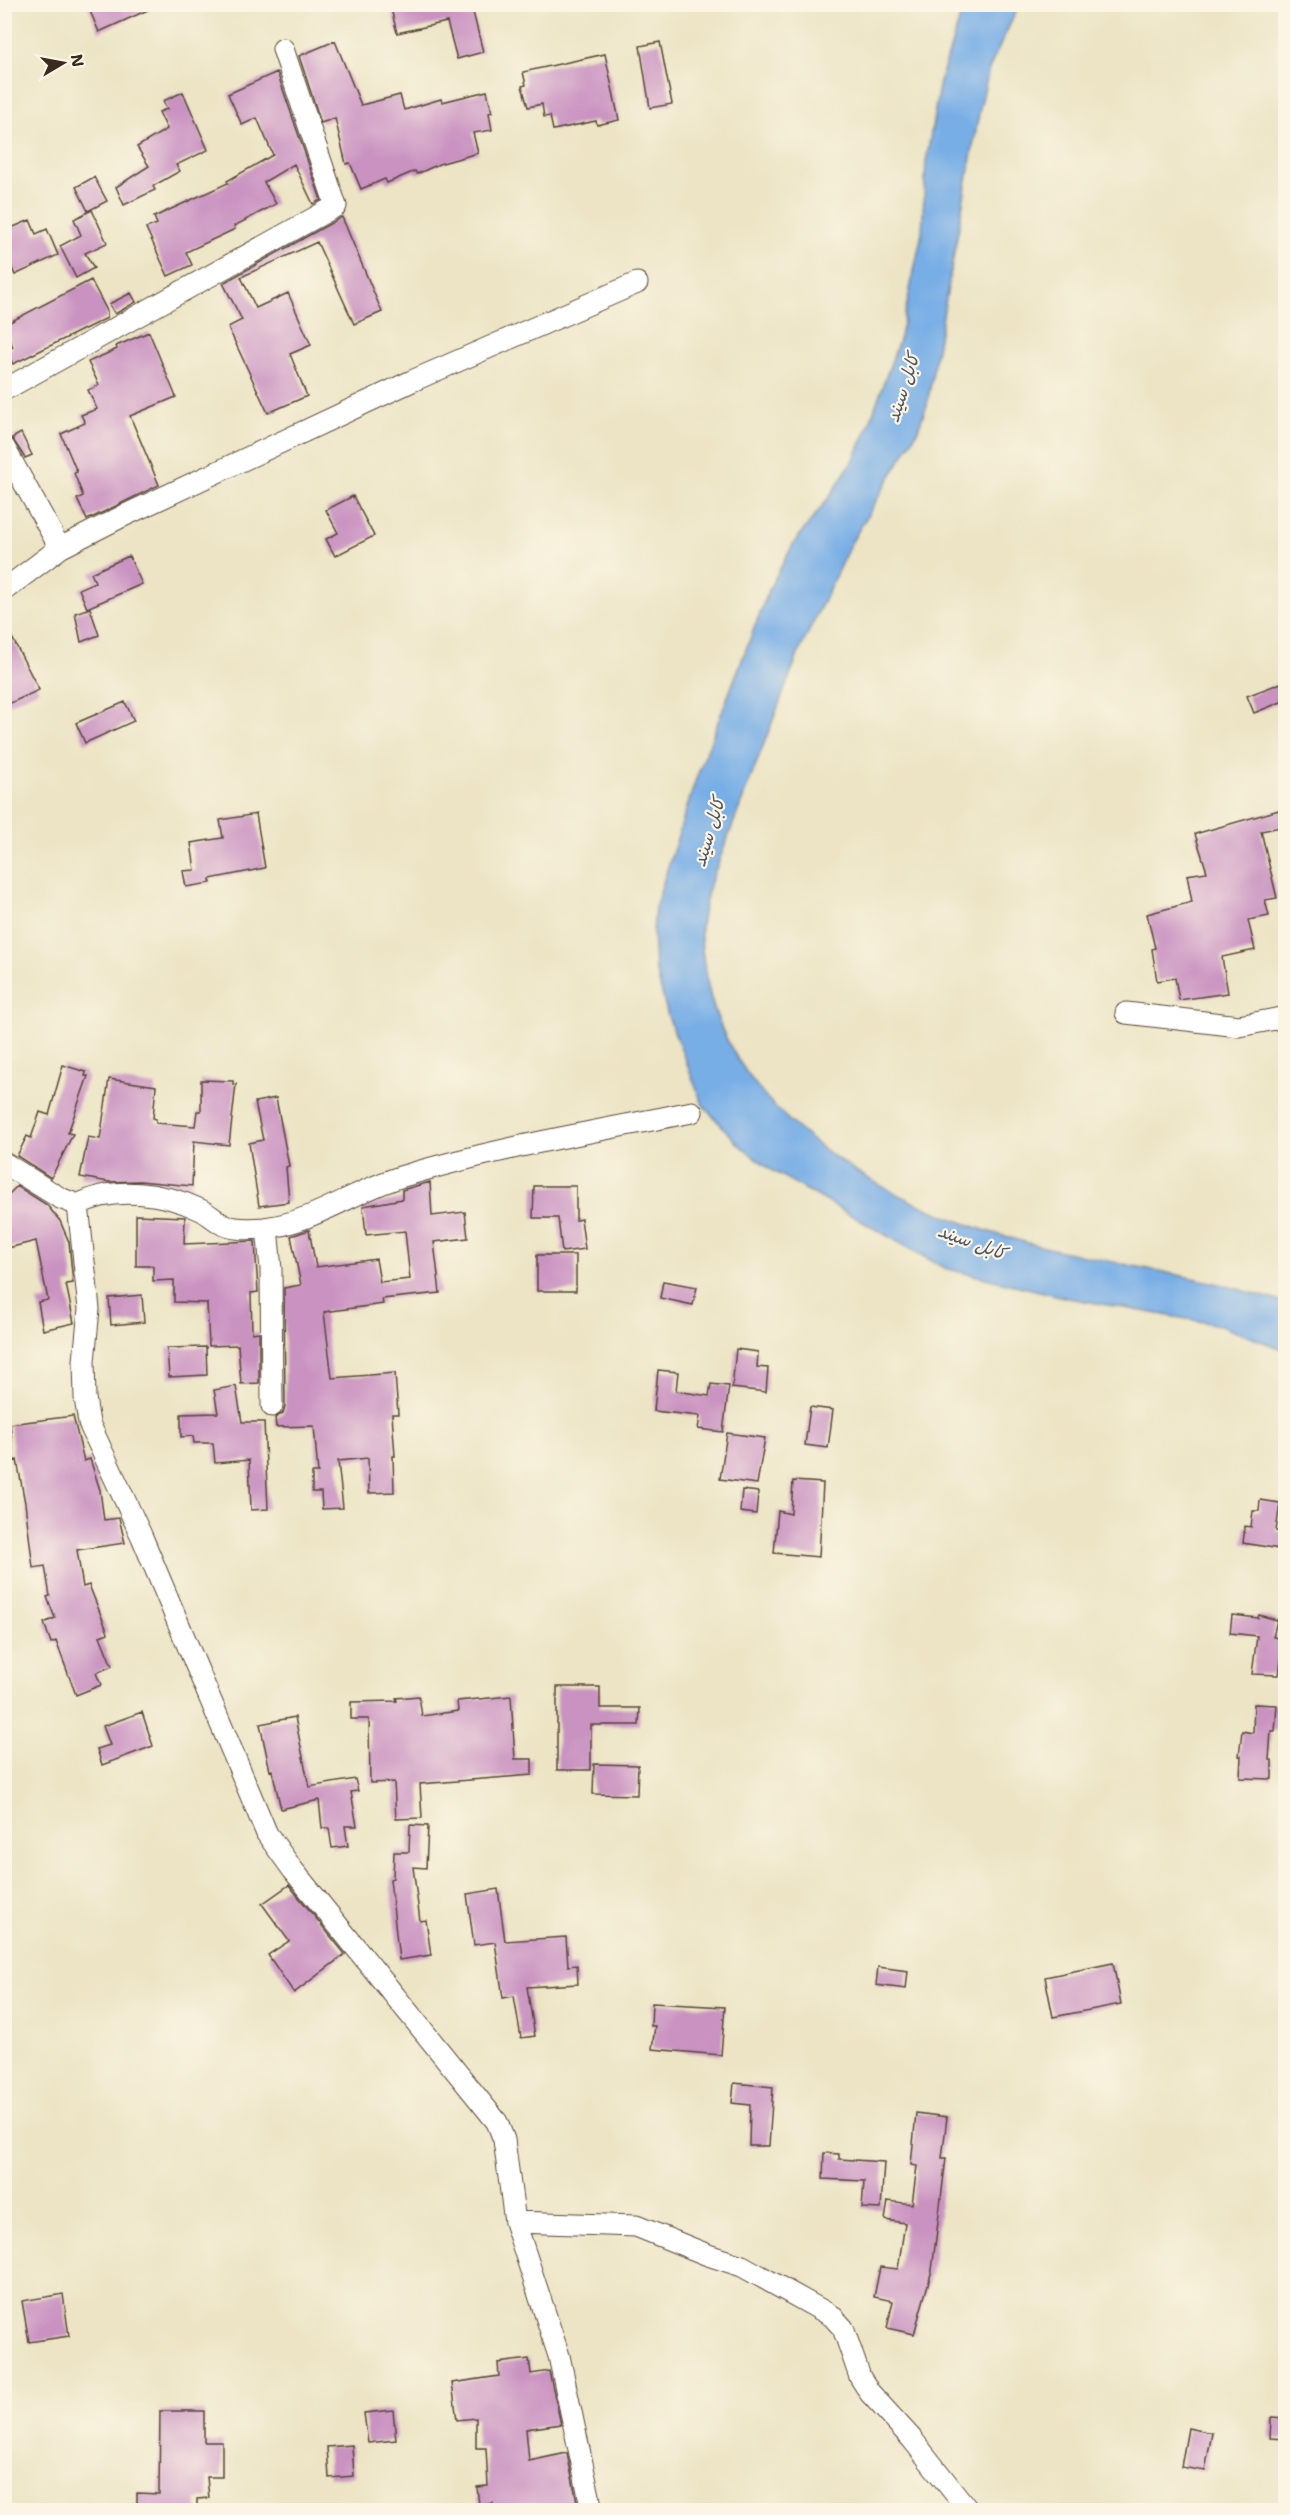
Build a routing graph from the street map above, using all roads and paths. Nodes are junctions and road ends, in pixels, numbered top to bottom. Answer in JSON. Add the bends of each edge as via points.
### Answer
{"nodes":[{"id":1,"x":283,"y":49,"type":"dead end"},
{"id":2,"x":637,"y":283,"type":"dead end"},
{"id":3,"x":4,"y":390,"type":"edge"},
{"id":4,"x":4,"y":447,"type":"edge"},
{"id":5,"x":60,"y":548,"type":"junction"},
{"id":6,"x":4,"y":590,"type":"edge"},
{"id":7,"x":1126,"y":1013,"type":"dead end"},
{"id":8,"x":1286,"y":1017,"type":"edge"},
{"id":9,"x":692,"y":1112,"type":"dead end"},
{"id":10,"x":4,"y":1163,"type":"edge"},
{"id":11,"x":78,"y":1204,"type":"junction"},
{"id":12,"x":267,"y":1228,"type":"junction"},
{"id":13,"x":272,"y":1406,"type":"dead end"},
{"id":14,"x":515,"y":2222,"type":"junction"},
{"id":15,"x":592,"y":2511,"type":"edge"},
{"id":16,"x":968,"y":2511,"type":"edge"}],
"edges":[{"from":1,"to":3,"type":"street","via":[[336,206]]},
{"from":2,"to":5,"type":"street","via":[[412,381]]},
{"from":4,"to":5,"type":"street"},
{"from":5,"to":6,"type":"street"},
{"from":7,"to":8,"type":"street","via":[[1239,1026]]},
{"from":9,"to":12,"type":"street","via":[[508,1148],[397,1178],[292,1222]]},
{"from":10,"to":11,"type":"street","via":[[60,1198]]},
{"from":11,"to":12,"type":"street","via":[[111,1194],[139,1194],[201,1210],[224,1225]]},
{"from":11,"to":14,"type":"street","via":[[89,1309],[84,1361],[89,1423],[142,1537],[267,1834],[496,2122],[504,2140]]},
{"from":12,"to":13,"type":"street"},
{"from":14,"to":15,"type":"street","via":[[560,2356]]},
{"from":14,"to":16,"type":"street","via":[[636,2226],[742,2266],[832,2316],[843,2328],[860,2377],[870,2393]]}]}
